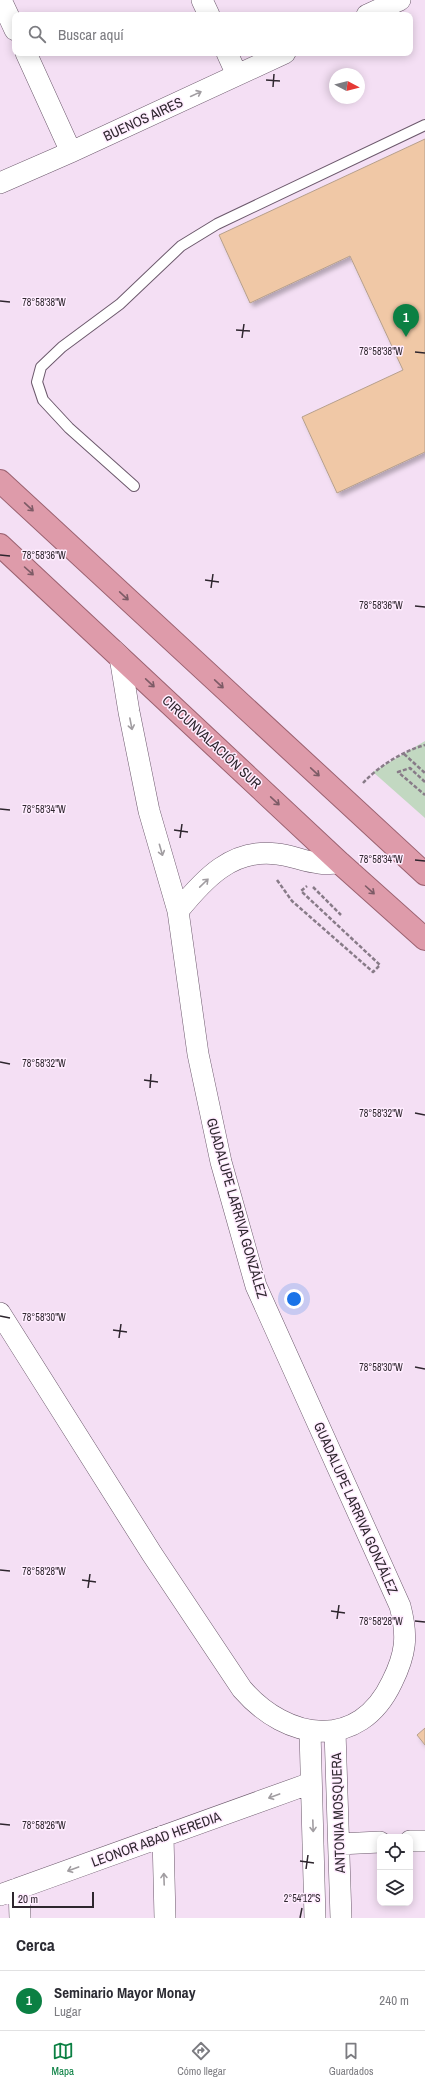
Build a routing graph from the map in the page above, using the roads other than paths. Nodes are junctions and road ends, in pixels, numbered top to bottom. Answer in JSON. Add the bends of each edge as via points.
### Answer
{"nodes":[{"id":1,"x":202,"y":0,"type":"edge"},
{"id":2,"x":390,"y":2,"type":"edge"},
{"id":3,"x":1,"y":3,"type":"edge"},
{"id":4,"x":208,"y":12,"type":"edge"},
{"id":5,"x":372,"y":12,"type":"edge"},
{"id":6,"x":12,"y":24,"type":"edge"},
{"id":7,"x":27,"y":56,"type":"edge"},
{"id":8,"x":228,"y":56,"type":"edge"},
{"id":9,"x":278,"y":56,"type":"edge"},
{"id":10,"x":237,"y":75,"type":"junction"},
{"id":11,"x":425,"y":125,"type":"edge"},
{"id":12,"x":71,"y":152,"type":"junction"},
{"id":13,"x":0,"y":183,"type":"edge"},
{"id":14,"x":0,"y":481,"type":"edge"},
{"id":15,"x":134,"y":486,"type":"dead end"},
{"id":16,"x":0,"y":545,"type":"edge"},
{"id":17,"x":80,"y":618,"type":"junction"},
{"id":18,"x":340,"y":863,"type":"junction"},
{"id":19,"x":425,"y":874,"type":"edge"},
{"id":20,"x":178,"y":911,"type":"junction"},
{"id":21,"x":425,"y":939,"type":"edge"},
{"id":22,"x":0,"y":1313,"type":"edge"},
{"id":23,"x":310,"y":1731,"type":"junction"},
{"id":24,"x":335,"y":1731,"type":"junction"},
{"id":25,"x":311,"y":1783,"type":"junction"},
{"id":26,"x":163,"y":1836,"type":"junction"},
{"id":27,"x":413,"y":1841,"type":"edge"},
{"id":28,"x":425,"y":1841,"type":"edge"},
{"id":29,"x":377,"y":1842,"type":"edge"},
{"id":30,"x":339,"y":1844,"type":"junction"},
{"id":31,"x":19,"y":1888,"type":"junction"},
{"id":32,"x":0,"y":1895,"type":"edge"},
{"id":33,"x":20,"y":1918,"type":"edge"},
{"id":34,"x":165,"y":1918,"type":"edge"},
{"id":35,"x":316,"y":1918,"type":"edge"},
{"id":36,"x":341,"y":1918,"type":"edge"}],
"edges":[{"from":1,"to":4,"type":"street"},
{"from":2,"to":5,"type":"street"},
{"from":3,"to":6,"type":"street"},
{"from":7,"to":12,"type":"street"},
{"from":8,"to":10,"type":"street"},
{"from":9,"to":10,"type":"street","name":"BUENOS AIRES"},
{"from":12,"to":10,"type":"street","name":"BUENOS AIRES","one_way":true},
{"from":11,"to":15,"type":"lane","via":[[217,224],[181,246],[120,304],[62,347],[41,367],[37,382],[43,400],[69,428]]},
{"from":12,"to":13,"type":"street","name":"BUENOS AIRES"},
{"from":14,"to":19,"type":"highway","one_way":true},
{"from":16,"to":17,"type":"highway","name":"CIRCUNVALACIÓN SUR","one_way":true},
{"from":17,"to":18,"type":"highway","name":"CIRCUNVALACIÓN SUR","one_way":true},
{"from":17,"to":20,"type":"street","name":"GUADALUPE LARRIVA GONZÁLEZ","one_way":true,"via":[[120,657],[149,811]]},
{"from":20,"to":18,"type":"street","one_way":true,"via":[[216,871],[233,860],[258,852],[319,863]]},
{"from":18,"to":21,"type":"highway","name":"CIRCUNVALACIÓN SUR","one_way":true},
{"from":20,"to":24,"type":"street","name":"GUADALUPE LARRIVA GONZÁLEZ","via":[[198,1054],[221,1162],[256,1286],[400,1606],[405,1625],[406,1641],[403,1656],[385,1695],[365,1718]]},
{"from":22,"to":23,"type":"street","name":"GUADALUPE LARRIVA GONZÁLEZ","via":[[152,1554],[242,1689],[250,1699],[276,1719]]},
{"from":23,"to":24,"type":"street","name":"GUADALUPE LARRIVA GONZÁLEZ"},
{"from":23,"to":25,"type":"street","name":"ANTONIA MOSQUERA"},
{"from":24,"to":30,"type":"street","name":"ANTONIA MOSQUERA"},
{"from":25,"to":26,"type":"street","name":"LEONOR ABAD HEREDIA","one_way":true},
{"from":25,"to":35,"type":"street","name":"ANTONIA MOSQUERA","one_way":true},
{"from":26,"to":31,"type":"street","name":"LEONOR ABAD HEREDIA","one_way":true},
{"from":34,"to":26,"type":"street","one_way":true},
{"from":27,"to":28,"type":"street"},
{"from":29,"to":30,"type":"street"},
{"from":30,"to":36,"type":"street","name":"ANTONIA MOSQUERA"},
{"from":31,"to":32,"type":"street","name":"LEONOR ABAD HEREDIA"},
{"from":31,"to":33,"type":"street"}]}
